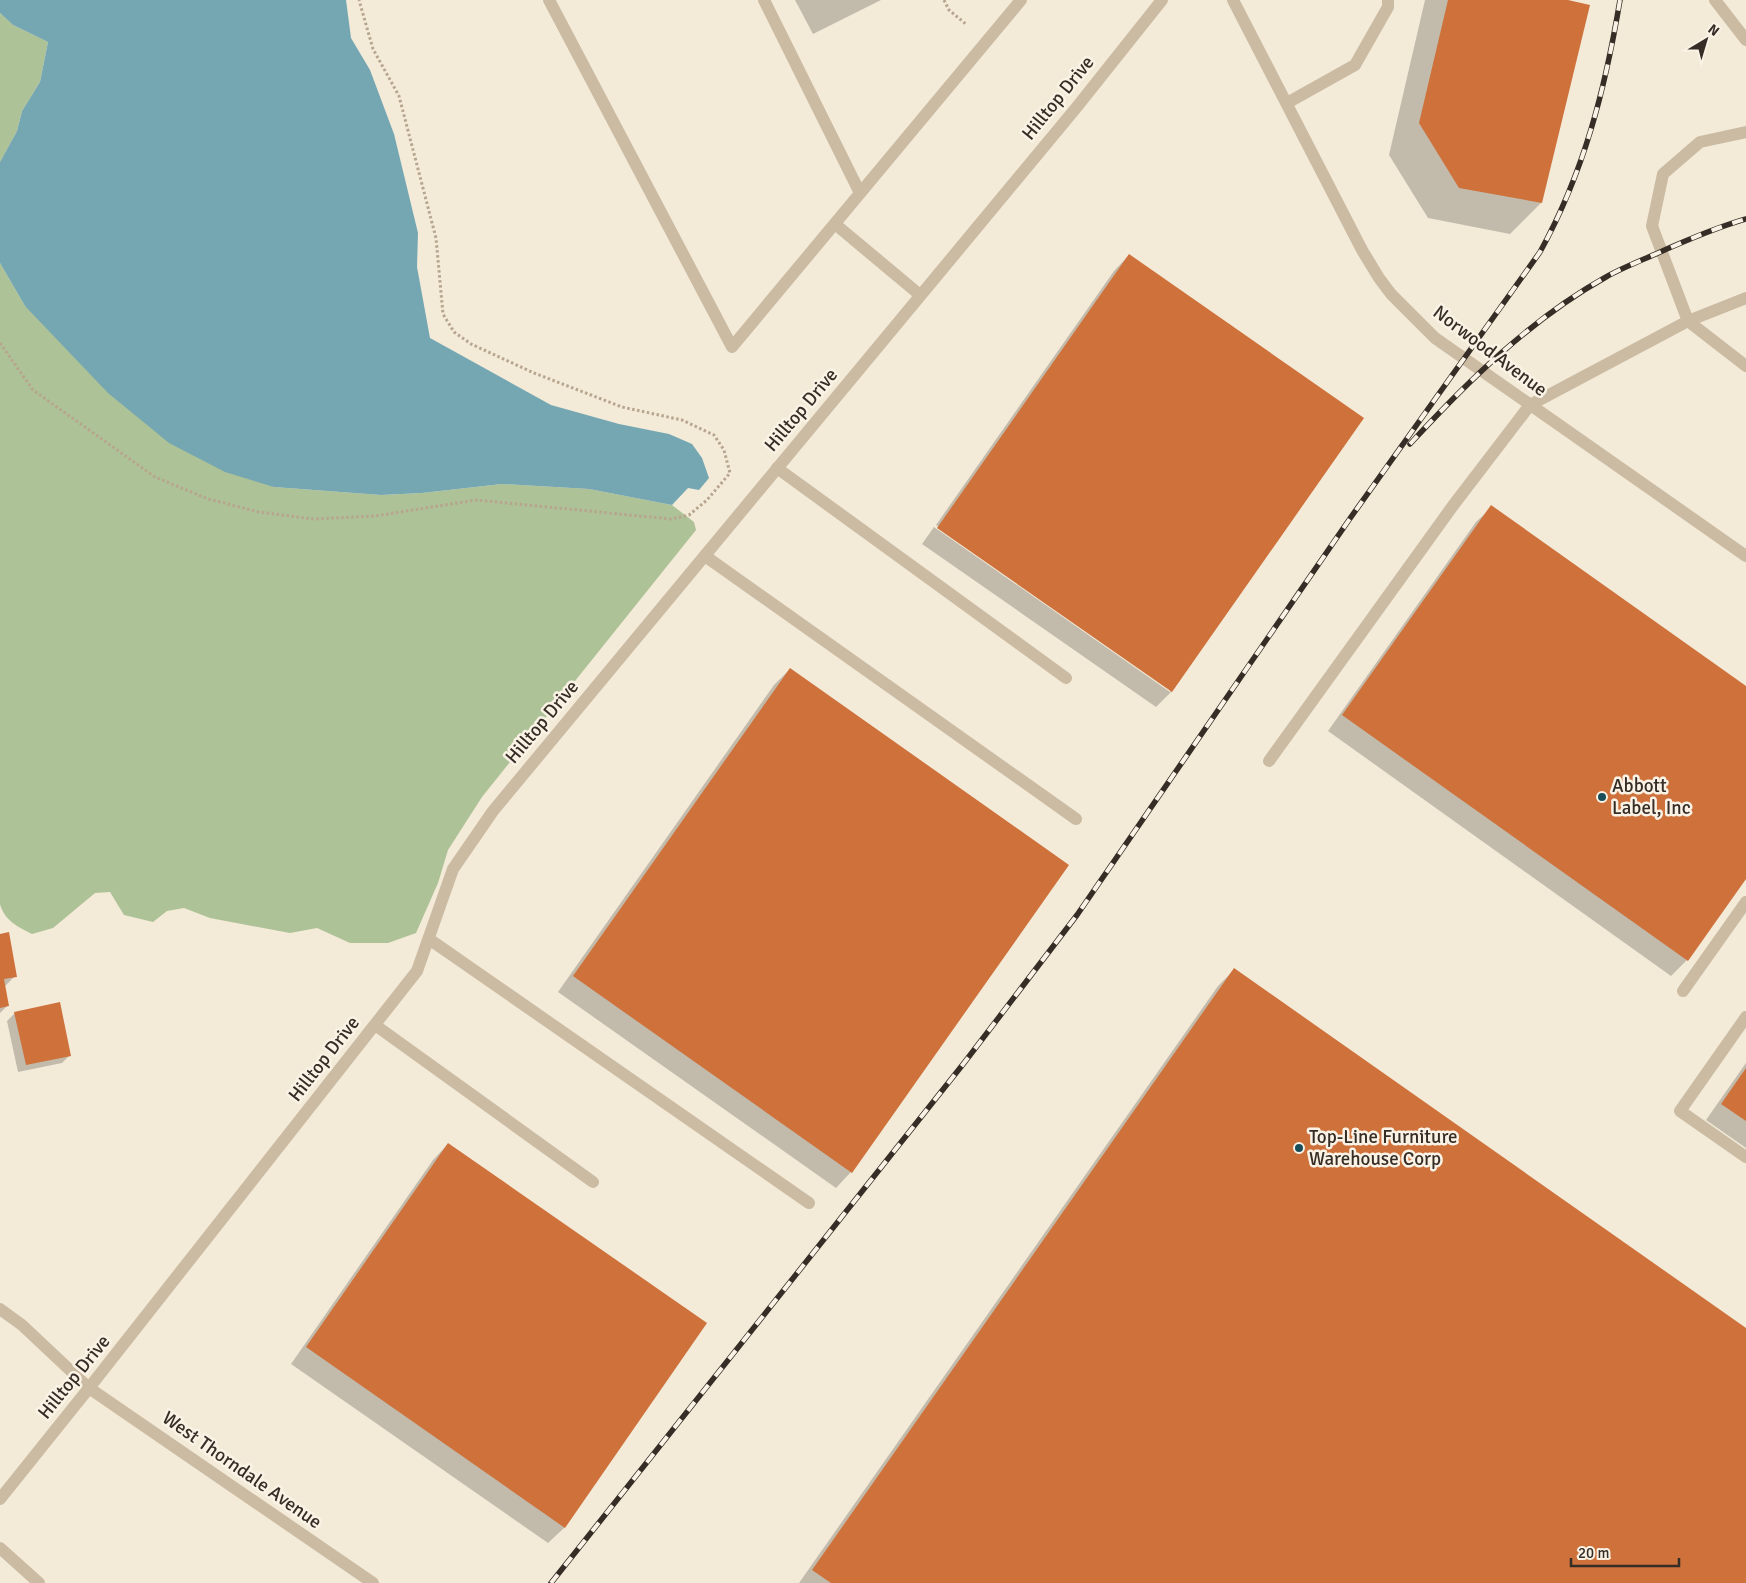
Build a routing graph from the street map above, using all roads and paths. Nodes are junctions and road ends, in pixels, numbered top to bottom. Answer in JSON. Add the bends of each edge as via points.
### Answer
{"nodes":[{"id":1,"x":359,"y":0,"type":"edge"},
{"id":2,"x":549,"y":0,"type":"edge"},
{"id":3,"x":764,"y":0,"type":"edge"},
{"id":4,"x":944,"y":0,"type":"edge"},
{"id":5,"x":1020,"y":0,"type":"edge"},
{"id":6,"x":1162,"y":0,"type":"edge"},
{"id":7,"x":1234,"y":0,"type":"edge"},
{"id":8,"x":1388,"y":0,"type":"edge"},
{"id":9,"x":1715,"y":0,"type":"edge"},
{"id":10,"x":987,"y":40,"type":"junction"},
{"id":11,"x":1746,"y":40,"type":"edge"},
{"id":12,"x":1287,"y":104,"type":"junction"},
{"id":13,"x":1746,"y":132,"type":"edge"},
{"id":14,"x":860,"y":193,"type":"junction"},
{"id":15,"x":835,"y":224,"type":"junction"},
{"id":16,"x":920,"y":295,"type":"junction"},
{"id":17,"x":1746,"y":298,"type":"edge"},
{"id":18,"x":1688,"y":322,"type":"junction"},
{"id":19,"x":0,"y":343,"type":"edge"},
{"id":20,"x":1746,"y":366,"type":"edge"},
{"id":21,"x":1530,"y":405,"type":"junction"},
{"id":22,"x":777,"y":468,"type":"junction"},
{"id":23,"x":705,"y":556,"type":"junction"},
{"id":24,"x":1746,"y":556,"type":"edge"},
{"id":25,"x":1066,"y":678,"type":"dead end"},
{"id":26,"x":1270,"y":761,"type":"dead end"},
{"id":27,"x":1076,"y":819,"type":"dead end"},
{"id":28,"x":1746,"y":902,"type":"edge"},
{"id":29,"x":429,"y":938,"type":"junction"},
{"id":30,"x":1683,"y":991,"type":"dead end"},
{"id":31,"x":1746,"y":1017,"type":"edge"},
{"id":32,"x":375,"y":1025,"type":"junction"},
{"id":33,"x":1746,"y":1157,"type":"edge"},
{"id":34,"x":593,"y":1182,"type":"dead end"},
{"id":35,"x":809,"y":1203,"type":"dead end"},
{"id":36,"x":0,"y":1309,"type":"edge"},
{"id":37,"x":89,"y":1388,"type":"junction"},
{"id":38,"x":0,"y":1499,"type":"edge"},
{"id":39,"x":0,"y":1548,"type":"edge"},
{"id":40,"x":39,"y":1583,"type":"edge"},
{"id":41,"x":374,"y":1583,"type":"edge"}],
"edges":[{"from":1,"to":19,"type":"path","via":[[373,49],[399,96],[436,238],[443,314],[454,332],[471,344],[534,373],[622,407],[682,420],[714,435],[724,450],[730,473],[707,500],[689,516],[671,519],[476,500],[375,516],[313,519],[259,512],[208,500],[156,477],[33,390]]},
{"from":2,"to":15,"type":"street","via":[[732,346]]},
{"from":3,"to":14,"type":"street"},
{"from":4,"to":10,"type":"path","via":[[949,10]]},
{"from":5,"to":10,"type":"street"},
{"from":6,"to":16,"type":"street","name":"Hilltop Drive"},
{"from":7,"to":12,"type":"street","name":"Norwood Avenue"},
{"from":8,"to":12,"type":"street","via":[[1388,6],[1355,65]]},
{"from":9,"to":11,"type":"street"},
{"from":10,"to":14,"type":"street"},
{"from":12,"to":21,"type":"street","name":"Norwood Avenue","via":[[1362,250],[1391,294],[1435,338]]},
{"from":13,"to":18,"type":"street","via":[[1700,142],[1664,174],[1652,226]]},
{"from":14,"to":15,"type":"street"},
{"from":15,"to":16,"type":"street"},
{"from":16,"to":22,"type":"street","name":"Hilltop Drive"},
{"from":17,"to":18,"type":"street"},
{"from":18,"to":20,"type":"street"},
{"from":18,"to":21,"type":"street"},
{"from":21,"to":24,"type":"street","name":"Norwood Avenue"},
{"from":21,"to":26,"type":"street","via":[[1452,507]]},
{"from":22,"to":23,"type":"street","name":"Hilltop Drive"},
{"from":22,"to":25,"type":"street"},
{"from":23,"to":27,"type":"street"},
{"from":23,"to":29,"type":"street","name":"Hilltop Drive","via":[[493,812],[453,869]]},
{"from":28,"to":30,"type":"street"},
{"from":29,"to":32,"type":"street","name":"Hilltop Drive","via":[[417,971]]},
{"from":29,"to":35,"type":"street"},
{"from":31,"to":33,"type":"street","via":[[1680,1111]]},
{"from":32,"to":34,"type":"street"},
{"from":32,"to":37,"type":"street","name":"Hilltop Drive"},
{"from":36,"to":37,"type":"street","name":"West Thorndale Avenue","via":[[22,1325]]},
{"from":37,"to":38,"type":"street","name":"Hilltop Drive"},
{"from":37,"to":41,"type":"street","name":"West Thorndale Avenue"},
{"from":39,"to":40,"type":"street"}]}
